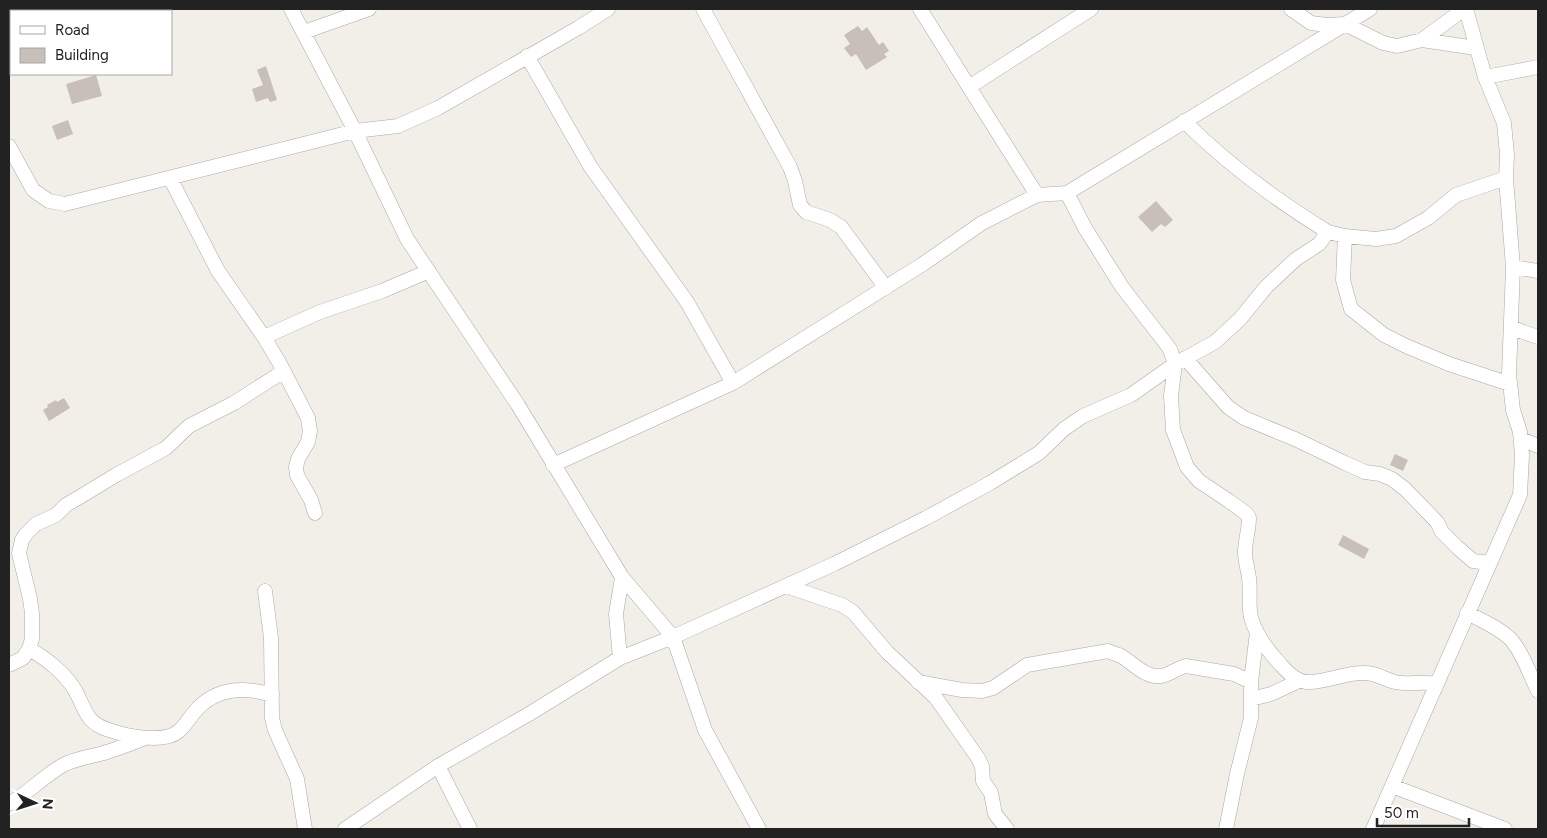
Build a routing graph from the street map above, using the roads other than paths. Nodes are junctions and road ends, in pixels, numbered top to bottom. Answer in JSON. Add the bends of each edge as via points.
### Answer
{"nodes":[{"id":1,"x":292,"y":9,"type":"edge"},
{"id":2,"x":369,"y":9,"type":"edge"},
{"id":3,"x":608,"y":9,"type":"edge"},
{"id":4,"x":702,"y":9,"type":"edge"},
{"id":5,"x":920,"y":9,"type":"edge"},
{"id":6,"x":1091,"y":9,"type":"edge"},
{"id":7,"x":1290,"y":9,"type":"edge"},
{"id":8,"x":1370,"y":9,"type":"edge"},
{"id":9,"x":1465,"y":9,"type":"edge"},
{"id":10,"x":1345,"y":24,"type":"junction"},
{"id":11,"x":304,"y":32,"type":"junction"},
{"id":12,"x":1422,"y":40,"type":"junction"},
{"id":13,"x":1476,"y":48,"type":"junction"},
{"id":14,"x":527,"y":56,"type":"junction"},
{"id":15,"x":1538,"y":67,"type":"edge"},
{"id":16,"x":1484,"y":77,"type":"junction"},
{"id":17,"x":969,"y":87,"type":"junction"},
{"id":18,"x":1184,"y":121,"type":"junction"},
{"id":19,"x":355,"y":131,"type":"junction"},
{"id":20,"x":9,"y":146,"type":"edge"},
{"id":21,"x":170,"y":178,"type":"junction"},
{"id":22,"x":1506,"y":178,"type":"junction"},
{"id":23,"x":1066,"y":193,"type":"junction"},
{"id":24,"x":1036,"y":195,"type":"junction"},
{"id":25,"x":1328,"y":232,"type":"junction"},
{"id":26,"x":1345,"y":236,"type":"junction"},
{"id":27,"x":1513,"y":267,"type":"junction"},
{"id":28,"x":429,"y":271,"type":"junction"},
{"id":29,"x":1538,"y":271,"type":"edge"},
{"id":30,"x":886,"y":288,"type":"junction"},
{"id":31,"x":1511,"y":327,"type":"junction"},
{"id":32,"x":1538,"y":336,"type":"edge"},
{"id":33,"x":264,"y":337,"type":"junction"},
{"id":34,"x":1180,"y":361,"type":"junction"},
{"id":35,"x":284,"y":372,"type":"junction"},
{"id":36,"x":733,"y":383,"type":"junction"},
{"id":37,"x":1510,"y":384,"type":"junction"},
{"id":38,"x":1521,"y":440,"type":"junction"},
{"id":39,"x":1538,"y":446,"type":"edge"},
{"id":40,"x":552,"y":464,"type":"junction"},
{"id":41,"x":315,"y":513,"type":"dead end"},
{"id":42,"x":1473,"y":561,"type":"junction"},
{"id":43,"x":1490,"y":563,"type":"junction"},
{"id":44,"x":622,"y":576,"type":"junction"},
{"id":45,"x":1482,"y":580,"type":"junction"},
{"id":46,"x":786,"y":586,"type":"junction"},
{"id":47,"x":265,"y":591,"type":"dead end"},
{"id":48,"x":1468,"y":613,"type":"junction"},
{"id":49,"x":1257,"y":632,"type":"junction"},
{"id":50,"x":673,"y":637,"type":"junction"},
{"id":51,"x":29,"y":649,"type":"junction"},
{"id":52,"x":620,"y":658,"type":"junction"},
{"id":53,"x":9,"y":665,"type":"edge"},
{"id":54,"x":1299,"y":680,"type":"junction"},
{"id":55,"x":918,"y":682,"type":"junction"},
{"id":56,"x":1251,"y":682,"type":"junction"},
{"id":57,"x":1436,"y":684,"type":"junction"},
{"id":58,"x":1538,"y":691,"type":"edge"},
{"id":59,"x":272,"y":695,"type":"junction"},
{"id":60,"x":1251,"y":699,"type":"junction"},
{"id":61,"x":144,"y":738,"type":"junction"},
{"id":62,"x":438,"y":766,"type":"junction"},
{"id":63,"x":1392,"y":786,"type":"junction"},
{"id":64,"x":9,"y":804,"type":"edge"},
{"id":65,"x":305,"y":829,"type":"edge"},
{"id":66,"x":344,"y":829,"type":"edge"},
{"id":67,"x":470,"y":829,"type":"edge"},
{"id":68,"x":759,"y":829,"type":"edge"},
{"id":69,"x":1007,"y":829,"type":"edge"},
{"id":70,"x":1226,"y":829,"type":"edge"},
{"id":71,"x":1373,"y":829,"type":"edge"},
{"id":72,"x":1505,"y":829,"type":"edge"}],
"edges":[{"from":1,"to":11,"type":"street"},
{"from":2,"to":11,"type":"street"},
{"from":3,"to":14,"type":"street"},
{"from":4,"to":30,"type":"street","via":[[790,167],[800,204],[806,212],[841,227]]},
{"from":5,"to":17,"type":"street"},
{"from":6,"to":17,"type":"street"},
{"from":7,"to":10,"type":"street","via":[[1311,23]]},
{"from":8,"to":10,"type":"street"},
{"from":9,"to":12,"type":"street"},
{"from":9,"to":13,"type":"street"},
{"from":10,"to":12,"type":"street","via":[[1397,46]]},
{"from":10,"to":18,"type":"street"},
{"from":11,"to":19,"type":"street"},
{"from":12,"to":13,"type":"street"},
{"from":13,"to":16,"type":"street"},
{"from":14,"to":19,"type":"street","via":[[438,108],[398,126]]},
{"from":14,"to":36,"type":"street","via":[[590,166],[687,302]]},
{"from":15,"to":16,"type":"street"},
{"from":16,"to":22,"type":"street","via":[[1504,123]]},
{"from":17,"to":24,"type":"street"},
{"from":18,"to":23,"type":"street"},
{"from":18,"to":25,"type":"street","via":[[1239,172]]},
{"from":19,"to":21,"type":"street"},
{"from":19,"to":28,"type":"street","via":[[407,239]]},
{"from":20,"to":21,"type":"street","via":[[33,190],[49,201],[65,204]]},
{"from":21,"to":33,"type":"street","via":[[218,271]]},
{"from":22,"to":26,"type":"street","via":[[1456,195],[1428,218],[1396,236],[1376,239]]},
{"from":22,"to":27,"type":"street"},
{"from":23,"to":24,"type":"street"},
{"from":23,"to":34,"type":"street","via":[[1122,287]]},
{"from":24,"to":30,"type":"street","via":[[982,223]]},
{"from":25,"to":26,"type":"street"},
{"from":25,"to":34,"type":"street","via":[[1319,244],[1296,259],[1266,288],[1215,342]]},
{"from":26,"to":37,"type":"street","via":[[1343,280],[1351,309],[1384,335],[1406,346]]},
{"from":27,"to":29,"type":"street"},
{"from":27,"to":31,"type":"street"},
{"from":28,"to":33,"type":"street"},
{"from":28,"to":40,"type":"street"},
{"from":30,"to":36,"type":"street"},
{"from":31,"to":32,"type":"street"},
{"from":31,"to":37,"type":"street"},
{"from":33,"to":35,"type":"street"},
{"from":34,"to":42,"type":"street","via":[[1244,418],[1365,472],[1392,479]]},
{"from":34,"to":46,"type":"street","via":[[1131,395],[1083,416],[1039,453],[990,482],[926,518]]},
{"from":34,"to":49,"type":"street","via":[[1171,396],[1173,430],[1187,467],[1199,481],[1249,518],[1245,564],[1250,583],[1251,616]]},
{"from":35,"to":41,"type":"street","via":[[310,425],[308,442],[296,468]]},
{"from":35,"to":51,"type":"street","via":[[234,403],[188,426],[166,448],[66,505],[26,534],[19,553],[32,613]]},
{"from":36,"to":40,"type":"street"},
{"from":37,"to":38,"type":"street"},
{"from":38,"to":39,"type":"street"},
{"from":38,"to":43,"type":"street","via":[[1520,496]]},
{"from":40,"to":44,"type":"street"},
{"from":42,"to":43,"type":"street"},
{"from":42,"to":45,"type":"street"},
{"from":43,"to":45,"type":"street"},
{"from":44,"to":50,"type":"street"},
{"from":44,"to":52,"type":"street","via":[[616,614]]},
{"from":45,"to":48,"type":"street"},
{"from":46,"to":50,"type":"street"},
{"from":46,"to":55,"type":"street","via":[[842,604]]},
{"from":47,"to":59,"type":"street","via":[[271,638]]},
{"from":48,"to":57,"type":"street"},
{"from":48,"to":58,"type":"street","via":[[1512,640]]},
{"from":49,"to":54,"type":"street","via":[[1273,657]]},
{"from":49,"to":56,"type":"street"},
{"from":50,"to":52,"type":"street"},
{"from":50,"to":68,"type":"street","via":[[705,730]]},
{"from":51,"to":53,"type":"street","via":[[23,658]]},
{"from":51,"to":61,"type":"street","via":[[41,655],[65,678],[91,721],[110,731]]},
{"from":52,"to":62,"type":"street"},
{"from":54,"to":57,"type":"street","via":[[1309,682],[1365,672],[1393,682]]},
{"from":54,"to":60,"type":"street","via":[[1271,694]]},
{"from":55,"to":56,"type":"street","via":[[982,691],[993,688],[1027,665],[1108,651],[1152,676],[1162,676],[1186,666],[1234,674]]},
{"from":55,"to":69,"type":"street","via":[[936,698],[978,758],[995,814]]},
{"from":56,"to":60,"type":"street"},
{"from":57,"to":63,"type":"street"},
{"from":59,"to":61,"type":"street","via":[[250,690],[220,693],[207,700],[178,732],[165,737]]},
{"from":59,"to":65,"type":"street","via":[[272,718],[297,779]]},
{"from":60,"to":70,"type":"street","via":[[1251,718]]},
{"from":61,"to":64,"type":"street","via":[[62,765]]},
{"from":62,"to":66,"type":"street"},
{"from":62,"to":67,"type":"street"},
{"from":63,"to":71,"type":"street"},
{"from":63,"to":72,"type":"street"}]}
